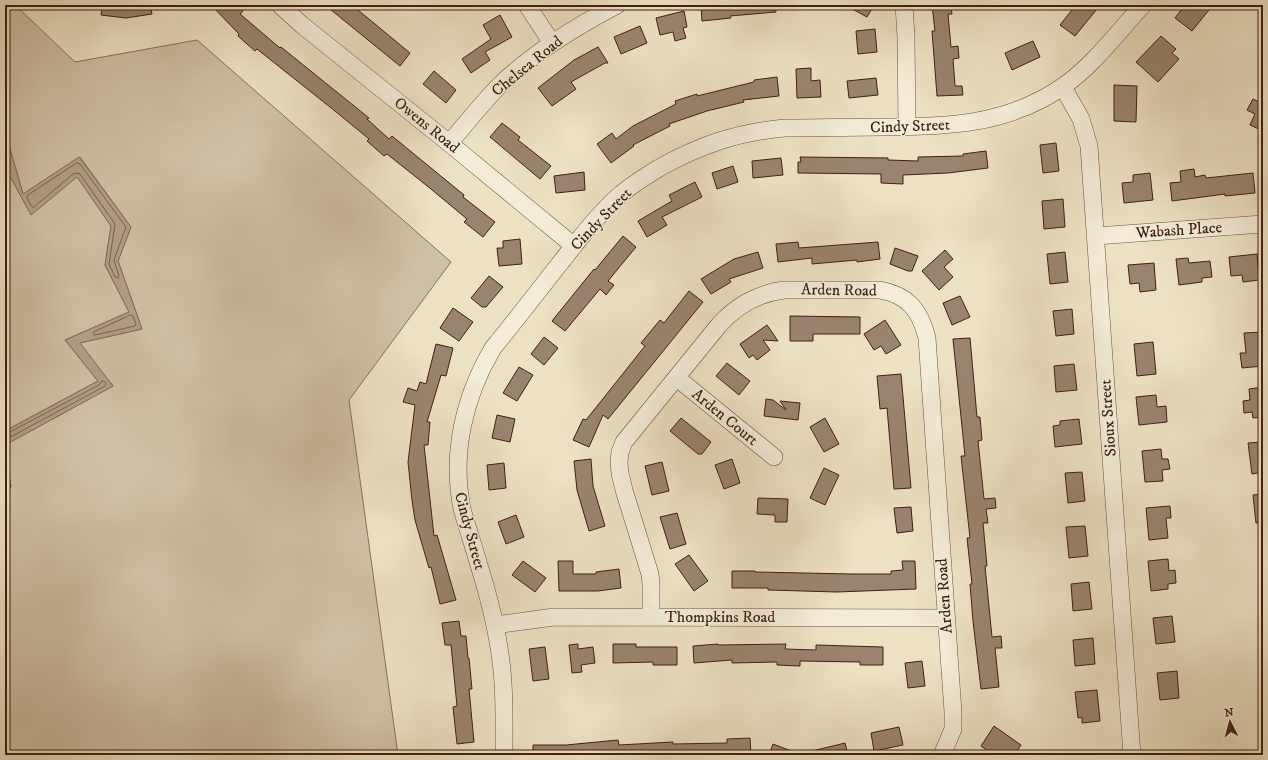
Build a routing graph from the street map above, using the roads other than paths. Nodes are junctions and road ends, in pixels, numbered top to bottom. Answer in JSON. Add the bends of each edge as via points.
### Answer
{"nodes":[{"id":1,"x":280,"y":5,"type":"edge"},
{"id":2,"x":527,"y":5,"type":"edge"},
{"id":3,"x":617,"y":5,"type":"edge"},
{"id":4,"x":904,"y":5,"type":"edge"},
{"id":5,"x":1142,"y":5,"type":"edge"},
{"id":6,"x":552,"y":43,"type":"junction"},
{"id":7,"x":1063,"y":87,"type":"junction"},
{"id":8,"x":907,"y":127,"type":"junction"},
{"id":9,"x":450,"y":143,"type":"junction"},
{"id":10,"x":1263,"y":224,"type":"edge"},
{"id":11,"x":1096,"y":236,"type":"junction"},
{"id":12,"x":574,"y":246,"type":"junction"},
{"id":13,"x":677,"y":378,"type":"junction"},
{"id":14,"x":774,"y":457,"type":"dead end"},
{"id":15,"x":651,"y":616,"type":"junction"},
{"id":16,"x":946,"y":618,"type":"junction"},
{"id":17,"x":496,"y":625,"type":"junction"},
{"id":18,"x":504,"y":755,"type":"edge"},
{"id":19,"x":942,"y":755,"type":"edge"},
{"id":20,"x":1132,"y":755,"type":"edge"}],
"edges":[{"from":1,"to":9,"type":"street","name":"Owens Road"},
{"from":2,"to":6,"type":"street"},
{"from":3,"to":6,"type":"street","name":"Chelsea Road"},
{"from":4,"to":8,"type":"street"},
{"from":5,"to":7,"type":"street","name":"Cindy Street","via":[[1096,57]]},
{"from":6,"to":9,"type":"street","name":"Chelsea Road","via":[[500,85]]},
{"from":7,"to":8,"type":"street","name":"Cindy Street","via":[[1032,106],[995,118],[948,126]]},
{"from":7,"to":11,"type":"street","name":"Sioux Street","via":[[1081,119],[1089,146]]},
{"from":8,"to":12,"type":"street","name":"Cindy Street","via":[[785,128],[743,134],[709,144],[674,160],[632,186],[606,209]]},
{"from":9,"to":12,"type":"street","name":"Owens Road"},
{"from":10,"to":11,"type":"street","name":"Wabash Place"},
{"from":11,"to":20,"type":"street","name":"Sioux Street"},
{"from":12,"to":17,"type":"street","name":"Cindy Street","via":[[485,362],[462,424],[458,458],[462,509]]},
{"from":13,"to":14,"type":"street","name":"Arden Court"},
{"from":13,"to":15,"type":"street","name":"Arden Road","via":[[624,442],[618,463],[650,574]]},
{"from":13,"to":16,"type":"street","name":"Arden Road","via":[[727,316],[747,302],[772,291],[880,290],[907,301],[919,314],[927,338]]},
{"from":15,"to":16,"type":"street","name":"Thompkins Road"},
{"from":15,"to":17,"type":"street","name":"Thompkins Road","via":[[554,617]]},
{"from":16,"to":19,"type":"street","name":"Arden Road","via":[[953,729]]},
{"from":17,"to":18,"type":"street","name":"Cindy Street","via":[[504,690]]}]}
